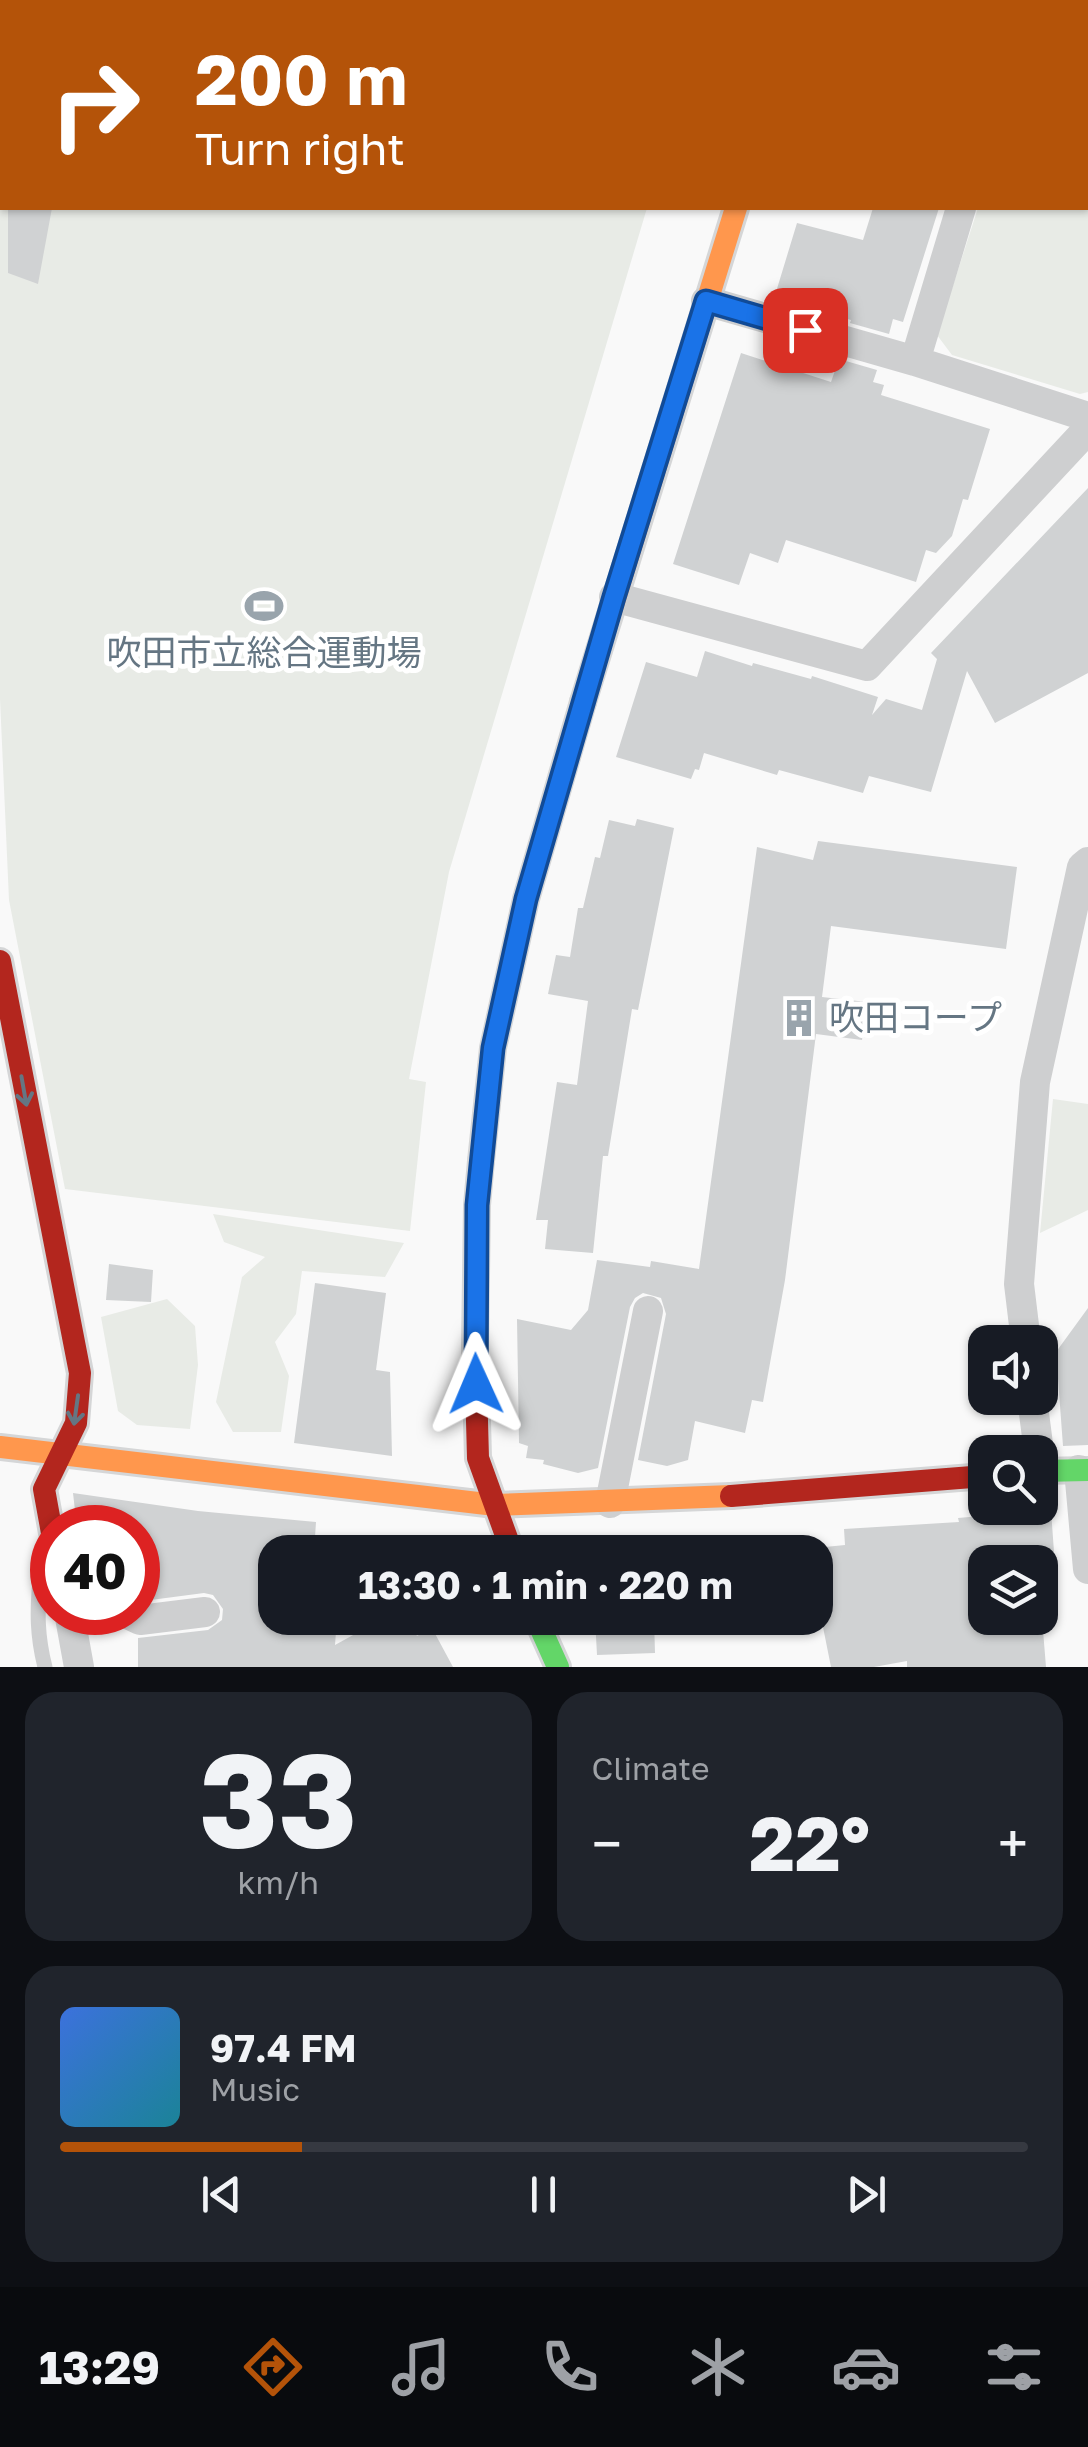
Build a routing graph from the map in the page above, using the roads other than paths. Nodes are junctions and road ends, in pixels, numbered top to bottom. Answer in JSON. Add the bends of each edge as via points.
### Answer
{"nodes":[{"id":1,"x":735,"y":210,"type":"edge"},
{"id":2,"x":960,"y":210,"type":"edge"},
{"id":3,"x":706,"y":301,"type":"junction"},
{"id":4,"x":915,"y":360,"type":"junction"},
{"id":5,"x":1088,"y":417,"type":"edge"},
{"id":6,"x":1088,"y":429,"type":"edge"},
{"id":7,"x":614,"y":597,"type":"junction"},
{"id":8,"x":1088,"y":862,"type":"edge"},
{"id":9,"x":0,"y":961,"type":"edge"},
{"id":10,"x":648,"y":1311,"type":"dead end"},
{"id":11,"x":1024,"y":1325,"type":"edge"},
{"id":12,"x":0,"y":1446,"type":"edge"},
{"id":13,"x":60,"y":1454,"type":"junction"},
{"id":14,"x":1058,"y":1466,"type":"edge"},
{"id":15,"x":1084,"y":1470,"type":"edge"},
{"id":16,"x":968,"y":1477,"type":"edge"},
{"id":17,"x":610,"y":1503,"type":"junction"},
{"id":18,"x":47,"y":1505,"type":"edge"},
{"id":19,"x":495,"y":1505,"type":"junction"},
{"id":20,"x":506,"y":1535,"type":"edge"},
{"id":21,"x":1088,"y":1570,"type":"edge"},
{"id":22,"x":205,"y":1612,"type":"dead end"},
{"id":23,"x":160,"y":1618,"type":"edge"},
{"id":24,"x":37,"y":1635,"type":"edge"},
{"id":25,"x":73,"y":1635,"type":"edge"},
{"id":26,"x":544,"y":1635,"type":"edge"},
{"id":27,"x":45,"y":1667,"type":"edge"},
{"id":28,"x":80,"y":1667,"type":"edge"},
{"id":29,"x":558,"y":1667,"type":"edge"}],
"edges":[{"from":1,"to":3,"type":"street"},
{"from":2,"to":4,"type":"street"},
{"from":3,"to":4,"type":"street"},
{"from":3,"to":7,"type":"street"},
{"from":4,"to":5,"type":"street"},
{"from":6,"to":7,"type":"street","via":[[867,666]]},
{"from":7,"to":19,"type":"street","via":[[526,899],[493,1048],[477,1205],[475,1347],[478,1458]]},
{"from":8,"to":11,"type":"street","via":[[1036,1082],[1018,1284]]},
{"from":9,"to":13,"type":"street","one_way":true,"via":[[80,1373],[76,1423]]},
{"from":10,"to":17,"type":"street"},
{"from":12,"to":13,"type":"street"},
{"from":13,"to":18,"type":"street","via":[[44,1489]]},
{"from":13,"to":19,"type":"street"},
{"from":14,"to":15,"type":"street"},
{"from":15,"to":21,"type":"street"},
{"from":16,"to":17,"type":"street"},
{"from":17,"to":19,"type":"street"},
{"from":19,"to":20,"type":"street"},
{"from":22,"to":23,"type":"street"},
{"from":24,"to":27,"type":"lane"},
{"from":25,"to":28,"type":"street"},
{"from":26,"to":29,"type":"street"}]}
